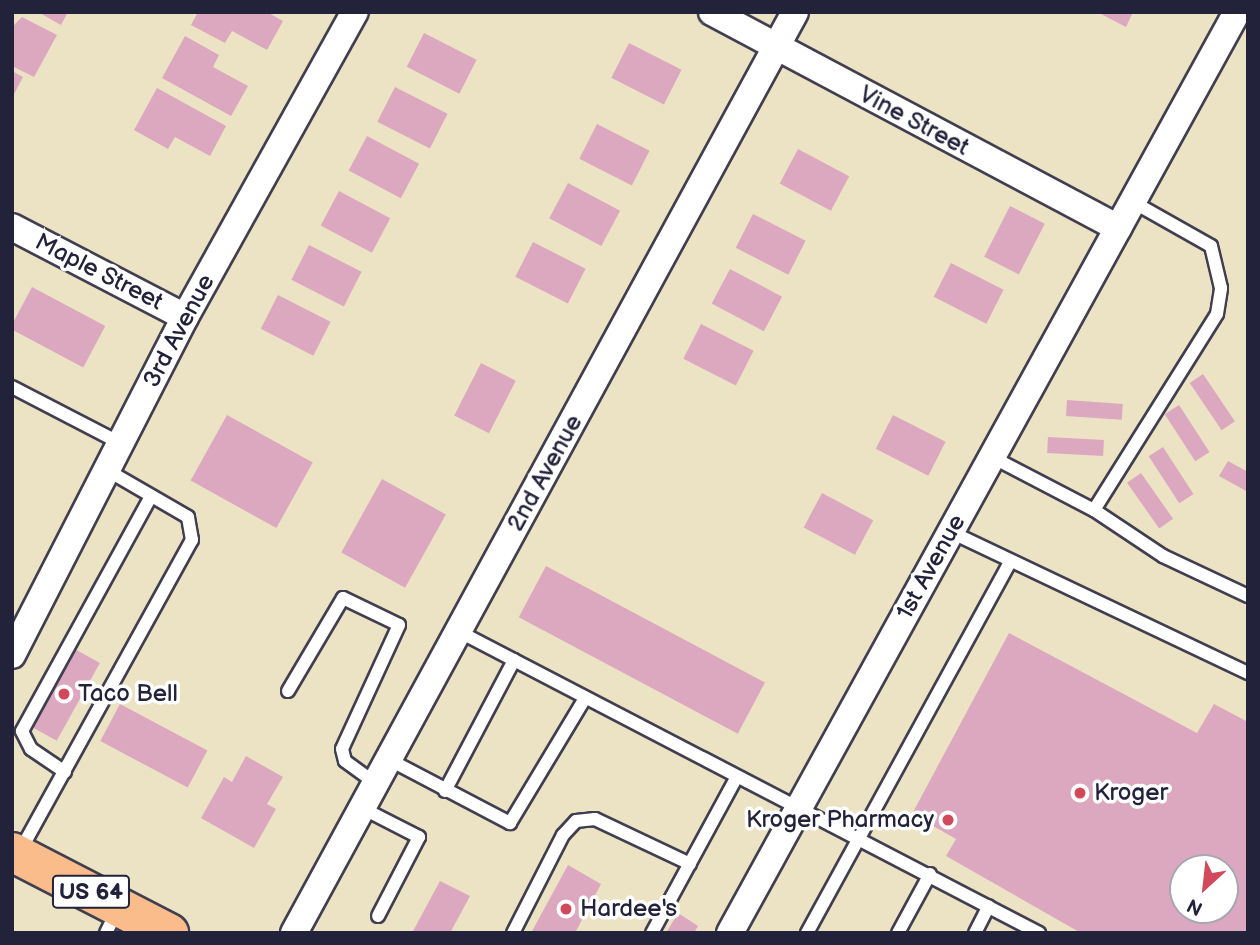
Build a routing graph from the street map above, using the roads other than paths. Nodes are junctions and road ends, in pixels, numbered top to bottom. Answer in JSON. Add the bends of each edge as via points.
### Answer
{"nodes":[{"id":1,"x":355,"y":12,"type":"edge"},
{"id":2,"x":712,"y":12,"type":"edge"},
{"id":3,"x":795,"y":12,"type":"edge"},
{"id":4,"x":1237,"y":12,"type":"edge"},
{"id":5,"x":776,"y":47,"type":"junction"},
{"id":6,"x":1133,"y":202,"type":"junction"},
{"id":7,"x":12,"y":227,"type":"edge"},
{"id":8,"x":1118,"y":229,"type":"junction"},
{"id":9,"x":185,"y":317,"type":"junction"},
{"id":10,"x":12,"y":387,"type":"edge"},
{"id":11,"x":120,"y":443,"type":"junction"},
{"id":12,"x":992,"y":457,"type":"junction"},
{"id":13,"x":107,"y":470,"type":"junction"},
{"id":14,"x":151,"y":496,"type":"junction"},
{"id":15,"x":1094,"y":510,"type":"junction"},
{"id":16,"x":951,"y":532,"type":"junction"},
{"id":17,"x":1009,"y":564,"type":"junction"},
{"id":18,"x":1248,"y":596,"type":"edge"},
{"id":19,"x":458,"y":631,"type":"junction"},
{"id":20,"x":12,"y":654,"type":"edge"},
{"id":21,"x":514,"y":660,"type":"junction"},
{"id":22,"x":1248,"y":673,"type":"edge"},
{"id":23,"x":288,"y":691,"type":"dead end"},
{"id":24,"x":585,"y":698,"type":"junction"},
{"id":25,"x":388,"y":759,"type":"junction"},
{"id":26,"x":65,"y":772,"type":"junction"},
{"id":27,"x":736,"y":778,"type":"junction"},
{"id":28,"x":375,"y":783,"type":"junction"},
{"id":29,"x":445,"y":791,"type":"junction"},
{"id":30,"x":801,"y":804,"type":"junction"},
{"id":31,"x":362,"y":808,"type":"junction"},
{"id":32,"x":860,"y":836,"type":"junction"},
{"id":33,"x":15,"y":854,"type":"edge"},
{"id":34,"x":690,"y":864,"type":"junction"},
{"id":35,"x":930,"y":874,"type":"junction"},
{"id":36,"x":989,"y":906,"type":"junction"},
{"id":37,"x":378,"y":916,"type":"dead end"},
{"id":38,"x":113,"y":920,"type":"edge"},
{"id":39,"x":169,"y":933,"type":"edge"},
{"id":40,"x":294,"y":933,"type":"edge"},
{"id":41,"x":513,"y":933,"type":"edge"},
{"id":42,"x":652,"y":933,"type":"edge"},
{"id":43,"x":730,"y":933,"type":"edge"},
{"id":44,"x":807,"y":933,"type":"edge"},
{"id":45,"x":898,"y":933,"type":"edge"},
{"id":46,"x":975,"y":933,"type":"edge"},
{"id":47,"x":1040,"y":933,"type":"edge"}],
"edges":[{"from":1,"to":9,"type":"street","name":"3rd Avenue"},
{"from":2,"to":5,"type":"street","name":"Vine Street"},
{"from":3,"to":5,"type":"street","name":"2nd Avenue"},
{"from":4,"to":6,"type":"street","name":"1st Avenue"},
{"from":5,"to":8,"type":"street","name":"Vine Street"},
{"from":5,"to":19,"type":"street","name":"2nd Avenue"},
{"from":6,"to":8,"type":"street","name":"1st Avenue"},
{"from":6,"to":15,"type":"lane","via":[[1211,246],[1221,288],[1217,314]]},
{"from":7,"to":9,"type":"street","name":"Maple Street"},
{"from":8,"to":12,"type":"street","name":"1st Avenue"},
{"from":9,"to":11,"type":"street","name":"3rd Avenue"},
{"from":10,"to":11,"type":"lane"},
{"from":11,"to":13,"type":"street","name":"3rd Avenue"},
{"from":12,"to":15,"type":"lane"},
{"from":12,"to":16,"type":"street","name":"1st Avenue"},
{"from":13,"to":14,"type":"lane"},
{"from":13,"to":20,"type":"street","name":"3rd Avenue"},
{"from":14,"to":26,"type":"lane","via":[[22,731],[30,749]]},
{"from":14,"to":26,"type":"lane","via":[[188,517],[192,540]]},
{"from":15,"to":18,"type":"lane","via":[[1163,556]]},
{"from":16,"to":17,"type":"lane"},
{"from":16,"to":30,"type":"street","name":"1st Avenue"},
{"from":17,"to":22,"type":"lane"},
{"from":17,"to":32,"type":"lane"},
{"from":19,"to":21,"type":"lane"},
{"from":19,"to":25,"type":"street","name":"2nd Avenue"},
{"from":21,"to":24,"type":"lane"},
{"from":21,"to":29,"type":"lane"},
{"from":23,"to":28,"type":"lane","via":[[343,598],[399,625],[342,750],[345,761]]},
{"from":24,"to":27,"type":"lane"},
{"from":24,"to":29,"type":"lane","via":[[510,823]]},
{"from":25,"to":28,"type":"street","name":"2nd Avenue"},
{"from":25,"to":29,"type":"lane"},
{"from":26,"to":33,"type":"lane"},
{"from":27,"to":30,"type":"lane"},
{"from":27,"to":34,"type":"lane"},
{"from":28,"to":31,"type":"street","name":"2nd Avenue"},
{"from":30,"to":32,"type":"lane"},
{"from":30,"to":43,"type":"street","name":"1st Avenue"},
{"from":31,"to":37,"type":"lane","via":[[419,836]]},
{"from":31,"to":40,"type":"street","name":"2nd Avenue"},
{"from":32,"to":35,"type":"lane"},
{"from":32,"to":44,"type":"lane"},
{"from":33,"to":38,"type":"highway","number":"US 64"},
{"from":34,"to":41,"type":"lane","via":[[595,819],[576,821],[562,835]]},
{"from":34,"to":42,"type":"lane"},
{"from":35,"to":36,"type":"lane"},
{"from":35,"to":45,"type":"lane"},
{"from":36,"to":46,"type":"lane"},
{"from":36,"to":47,"type":"lane"},
{"from":38,"to":39,"type":"highway","number":"US 64"}]}
